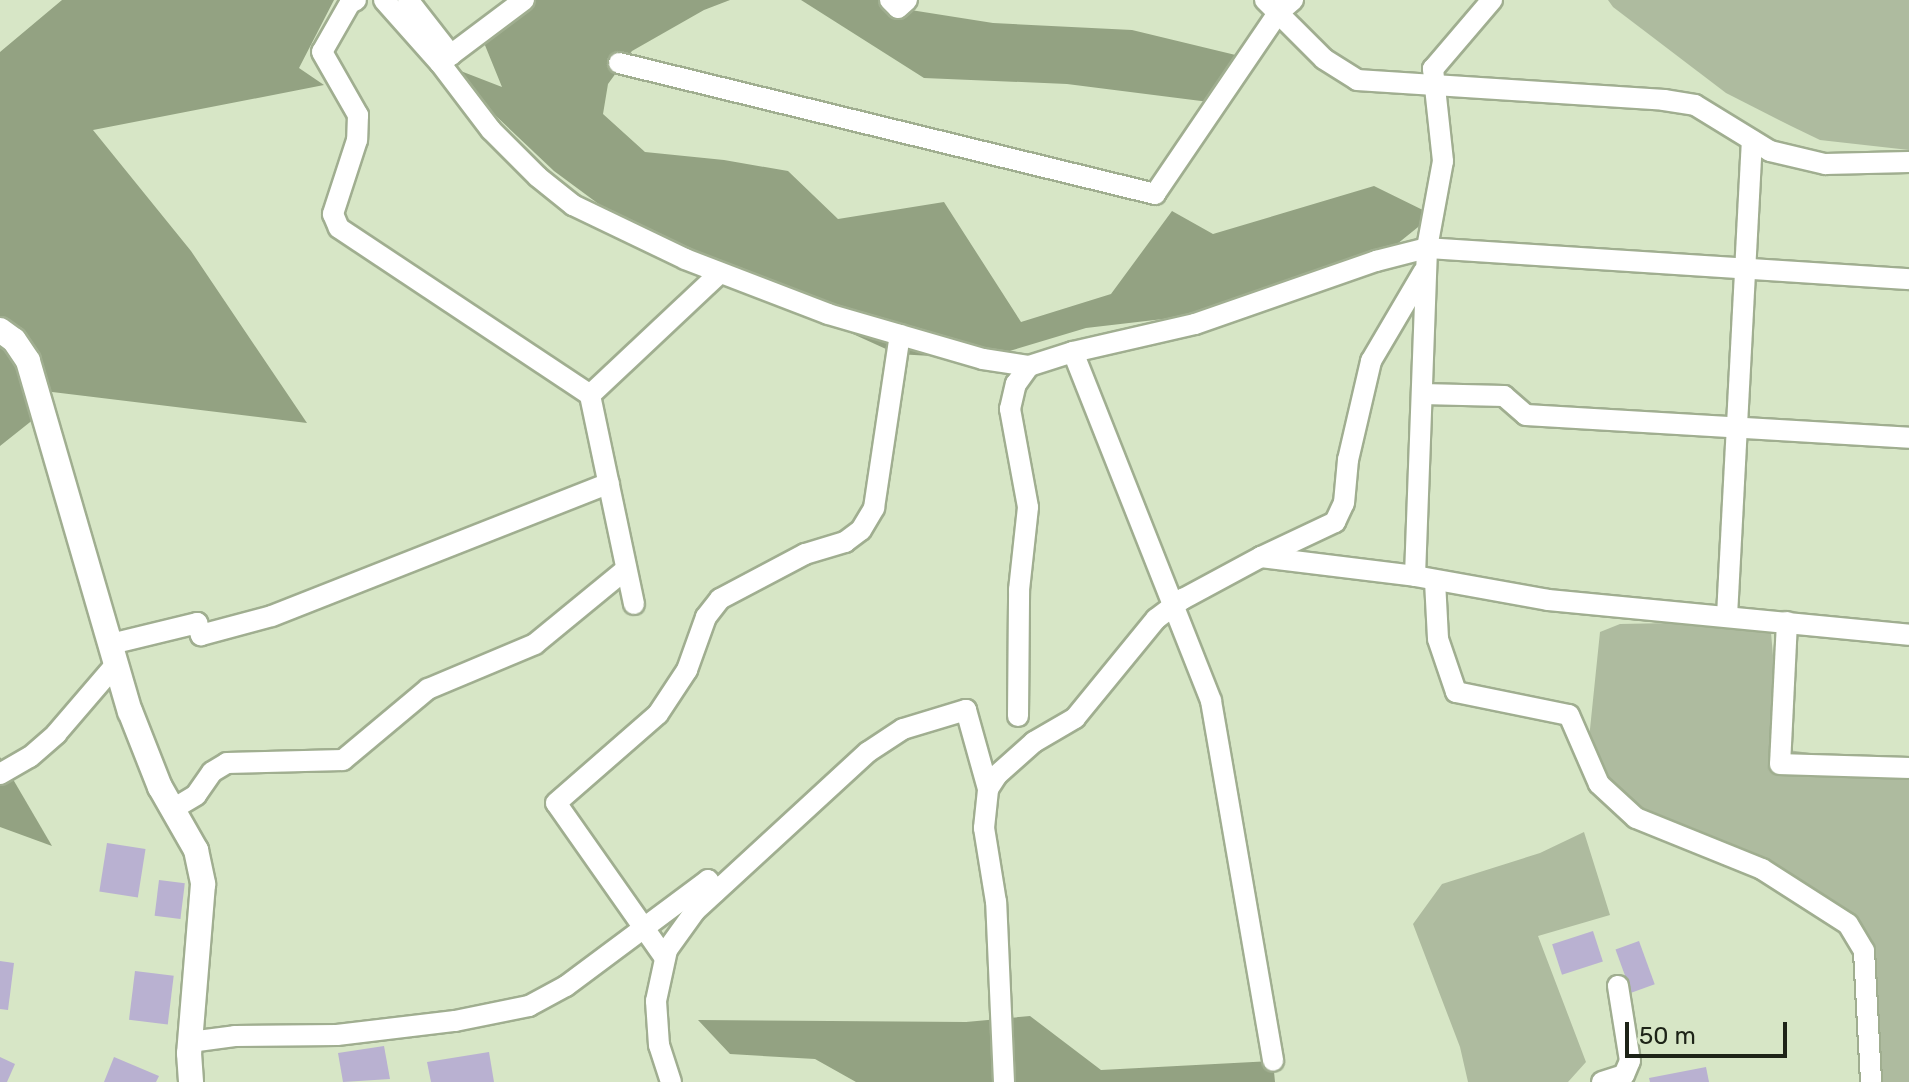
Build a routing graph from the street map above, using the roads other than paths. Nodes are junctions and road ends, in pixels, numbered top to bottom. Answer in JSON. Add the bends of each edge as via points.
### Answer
{"nodes":[{"id":1,"x":356,"y":0,"type":"edge"},
{"id":2,"x":384,"y":0,"type":"edge"},
{"id":3,"x":408,"y":0,"type":"edge"},
{"id":4,"x":524,"y":0,"type":"edge"},
{"id":5,"x":890,"y":0,"type":"edge"},
{"id":6,"x":907,"y":0,"type":"edge"},
{"id":7,"x":1492,"y":0,"type":"edge"},
{"id":8,"x":1279,"y":4,"type":"edge"},
{"id":9,"x":446,"y":59,"type":"junction"},
{"id":10,"x":619,"y":63,"type":"dead end"},
{"id":11,"x":1435,"y":83,"type":"junction"},
{"id":12,"x":1752,"y":141,"type":"junction"},
{"id":13,"x":1909,"y":162,"type":"edge"},
{"id":14,"x":1427,"y":257,"type":"junction"},
{"id":15,"x":1743,"y":269,"type":"junction"},
{"id":16,"x":720,"y":273,"type":"junction"},
{"id":17,"x":1909,"y":279,"type":"edge"},
{"id":18,"x":0,"y":330,"type":"edge"},
{"id":19,"x":900,"y":335,"type":"junction"},
{"id":20,"x":1073,"y":352,"type":"junction"},
{"id":21,"x":1029,"y":366,"type":"junction"},
{"id":22,"x":1422,"y":394,"type":"junction"},
{"id":23,"x":590,"y":395,"type":"junction"},
{"id":24,"x":1736,"y":427,"type":"junction"},
{"id":25,"x":1909,"y":438,"type":"edge"},
{"id":26,"x":609,"y":483,"type":"junction"},
{"id":27,"x":1261,"y":557,"type":"junction"},
{"id":28,"x":625,"y":570,"type":"junction"},
{"id":29,"x":1425,"y":579,"type":"junction"},
{"id":30,"x":634,"y":604,"type":"dead end"},
{"id":31,"x":1172,"y":607,"type":"junction"},
{"id":32,"x":1727,"y":616,"type":"junction"},
{"id":33,"x":1787,"y":622,"type":"junction"},
{"id":34,"x":1909,"y":635,"type":"edge"},
{"id":35,"x":114,"y":654,"type":"junction"},
{"id":36,"x":1018,"y":716,"type":"dead end"},
{"id":37,"x":1909,"y":768,"type":"edge"},
{"id":38,"x":0,"y":774,"type":"edge"},
{"id":39,"x":988,"y":789,"type":"junction"},
{"id":40,"x":173,"y":809,"type":"junction"},
{"id":41,"x":716,"y":892,"type":"junction"},
{"id":42,"x":643,"y":928,"type":"junction"},
{"id":43,"x":665,"y":958,"type":"junction"},
{"id":44,"x":1618,"y":986,"type":"dead end"},
{"id":45,"x":190,"y":1042,"type":"junction"},
{"id":46,"x":1273,"y":1061,"type":"dead end"},
{"id":47,"x":191,"y":1082,"type":"edge"},
{"id":48,"x":671,"y":1082,"type":"edge"},
{"id":49,"x":1004,"y":1082,"type":"edge"},
{"id":50,"x":1602,"y":1082,"type":"edge"},
{"id":51,"x":1871,"y":1082,"type":"edge"}],
"edges":[{"from":1,"to":23,"type":"street","via":[[322,52],[358,115],[357,140],[333,214],[339,228]]},
{"from":2,"to":9,"type":"street"},
{"from":3,"to":9,"type":"street"},
{"from":4,"to":9,"type":"street"},
{"from":5,"to":6,"type":"street","via":[[898,8]]},
{"from":7,"to":11,"type":"street","via":[[1433,69]]},
{"from":8,"to":10,"type":"street","via":[[1155,194]]},
{"from":8,"to":11,"type":"street","via":[[1324,59],[1357,80]]},
{"from":9,"to":16,"type":"street","via":[[491,130],[573,205]]},
{"from":11,"to":12,"type":"street","via":[[1695,105]]},
{"from":11,"to":14,"type":"street","via":[[1443,161]]},
{"from":12,"to":13,"type":"street","via":[[1770,151],[1825,164]]},
{"from":12,"to":15,"type":"street"},
{"from":14,"to":15,"type":"street"},
{"from":14,"to":20,"type":"street","via":[[1376,261],[1195,324]]},
{"from":14,"to":22,"type":"street"},
{"from":14,"to":27,"type":"street","via":[[1371,361],[1348,460],[1344,503],[1335,522]]},
{"from":15,"to":17,"type":"street"},
{"from":15,"to":24,"type":"street"},
{"from":16,"to":19,"type":"street"},
{"from":16,"to":23,"type":"street"},
{"from":18,"to":35,"type":"street","via":[[28,361]]},
{"from":19,"to":21,"type":"street"},
{"from":19,"to":42,"type":"street","via":[[874,508],[861,530],[720,599],[706,617],[687,670],[658,714],[556,803]]},
{"from":20,"to":21,"type":"street"},
{"from":20,"to":31,"type":"street"},
{"from":21,"to":36,"type":"street","via":[[1016,384],[1010,409],[1028,507],[1019,590]]},
{"from":22,"to":24,"type":"street","via":[[1504,396],[1526,415]]},
{"from":22,"to":29,"type":"street"},
{"from":23,"to":26,"type":"street"},
{"from":24,"to":25,"type":"street"},
{"from":24,"to":32,"type":"street"},
{"from":26,"to":28,"type":"street"},
{"from":26,"to":35,"type":"street","via":[[272,616],[201,635],[197,623]]},
{"from":27,"to":29,"type":"street"},
{"from":27,"to":31,"type":"street"},
{"from":28,"to":30,"type":"street"},
{"from":28,"to":40,"type":"street","via":[[535,644],[428,689],[343,760],[227,763],[212,772],[196,795]]},
{"from":29,"to":32,"type":"street","via":[[1548,600]]},
{"from":29,"to":51,"type":"street","via":[[1456,692],[1569,715],[1599,784],[1636,818],[1762,869],[1848,924],[1864,951]]},
{"from":31,"to":39,"type":"street","via":[[1156,619],[1075,718],[1034,742]]},
{"from":31,"to":46,"type":"street","via":[[1211,701]]},
{"from":32,"to":33,"type":"street"},
{"from":33,"to":34,"type":"street"},
{"from":33,"to":37,"type":"street","via":[[1780,764]]},
{"from":35,"to":38,"type":"street","via":[[56,734]]},
{"from":35,"to":40,"type":"street","via":[[147,759]]},
{"from":39,"to":41,"type":"street","via":[[966,710],[903,729],[868,752]]},
{"from":39,"to":49,"type":"street","via":[[984,828],[996,902]]},
{"from":40,"to":45,"type":"street","via":[[196,850],[203,884]]},
{"from":41,"to":42,"type":"street","via":[[708,880]]},
{"from":41,"to":43,"type":"street","via":[[695,911]]},
{"from":42,"to":43,"type":"street"},
{"from":42,"to":45,"type":"street","via":[[566,986],[529,1006],[337,1035]]},
{"from":43,"to":48,"type":"street","via":[[656,1001],[659,1045]]},
{"from":44,"to":50,"type":"street","via":[[1630,1061],[1624,1075]]},
{"from":45,"to":47,"type":"street"}]}
